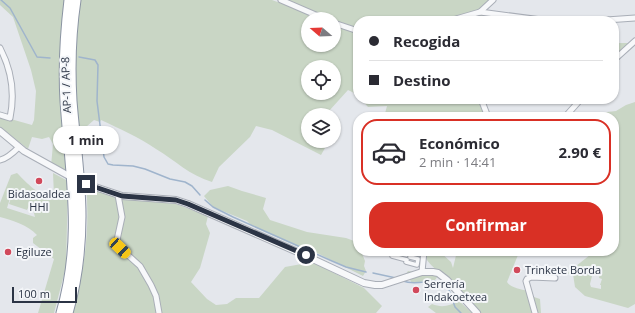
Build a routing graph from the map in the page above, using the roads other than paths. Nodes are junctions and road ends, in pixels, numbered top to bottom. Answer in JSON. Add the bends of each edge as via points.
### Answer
{"nodes":[{"id":1,"x":69,"y":0,"type":"edge"},
{"id":2,"x":76,"y":0,"type":"edge"},
{"id":3,"x":281,"y":0,"type":"edge"},
{"id":4,"x":493,"y":0,"type":"edge"},
{"id":5,"x":309,"y":12,"type":"edge"},
{"id":6,"x":480,"y":12,"type":"junction"},
{"id":7,"x":468,"y":16,"type":"edge"},
{"id":8,"x":511,"y":16,"type":"edge"},
{"id":9,"x":635,"y":18,"type":"edge"},
{"id":10,"x":619,"y":19,"type":"edge"},
{"id":11,"x":341,"y":25,"type":"edge"},
{"id":12,"x":353,"y":29,"type":"edge"},
{"id":13,"x":635,"y":41,"type":"edge"},
{"id":14,"x":0,"y":48,"type":"edge"},
{"id":15,"x":619,"y":55,"type":"edge"},
{"id":16,"x":577,"y":104,"type":"edge"},
{"id":17,"x":569,"y":112,"type":"edge"},
{"id":18,"x":0,"y":115,"type":"edge"},
{"id":19,"x":0,"y":131,"type":"edge"},
{"id":20,"x":19,"y":147,"type":"junction"},
{"id":21,"x":0,"y":160,"type":"edge"},
{"id":22,"x":68,"y":176,"type":"dead end"},
{"id":23,"x":86,"y":184,"type":"dead end"},
{"id":24,"x":118,"y":195,"type":"junction"},
{"id":25,"x":392,"y":256,"type":"edge"},
{"id":26,"x":410,"y":256,"type":"edge"},
{"id":27,"x":424,"y":256,"type":"edge"},
{"id":28,"x":422,"y":272,"type":"junction"},
{"id":29,"x":555,"y":278,"type":"dead end"},
{"id":30,"x":61,"y":313,"type":"edge"},
{"id":31,"x":68,"y":313,"type":"edge"},
{"id":32,"x":159,"y":313,"type":"edge"},
{"id":33,"x":477,"y":313,"type":"edge"},
{"id":34,"x":535,"y":313,"type":"edge"}],
"edges":[{"from":1,"to":30,"type":"highway","name":"AP-1 / AP-8","via":[[64,84],[74,190],[74,233],[70,276]]},
{"from":2,"to":31,"type":"highway","name":"AP-1 / AP-8","via":[[71,84],[81,222],[78,262]]},
{"from":3,"to":5,"type":"street"},
{"from":4,"to":6,"type":"street"},
{"from":6,"to":7,"type":"street"},
{"from":6,"to":8,"type":"street"},
{"from":9,"to":10,"type":"street"},
{"from":11,"to":12,"type":"street"},
{"from":13,"to":15,"type":"street"},
{"from":14,"to":18,"type":"street","via":[[7,64],[13,102],[10,118]]},
{"from":16,"to":17,"type":"street"},
{"from":19,"to":20,"type":"street"},
{"from":20,"to":21,"type":"street"},
{"from":20,"to":22,"type":"street"},
{"from":23,"to":24,"type":"street"},
{"from":24,"to":28,"type":"street","via":[[176,200],[188,204],[364,283],[382,285]]},
{"from":24,"to":32,"type":"street","via":[[122,217],[117,240],[120,248],[145,274],[156,296]]},
{"from":25,"to":26,"type":"street","via":[[417,265],[418,260]]},
{"from":27,"to":28,"type":"street"},
{"from":28,"to":33,"type":"street","via":[[440,274]]},
{"from":29,"to":34,"type":"street","via":[[527,279]]}]}
